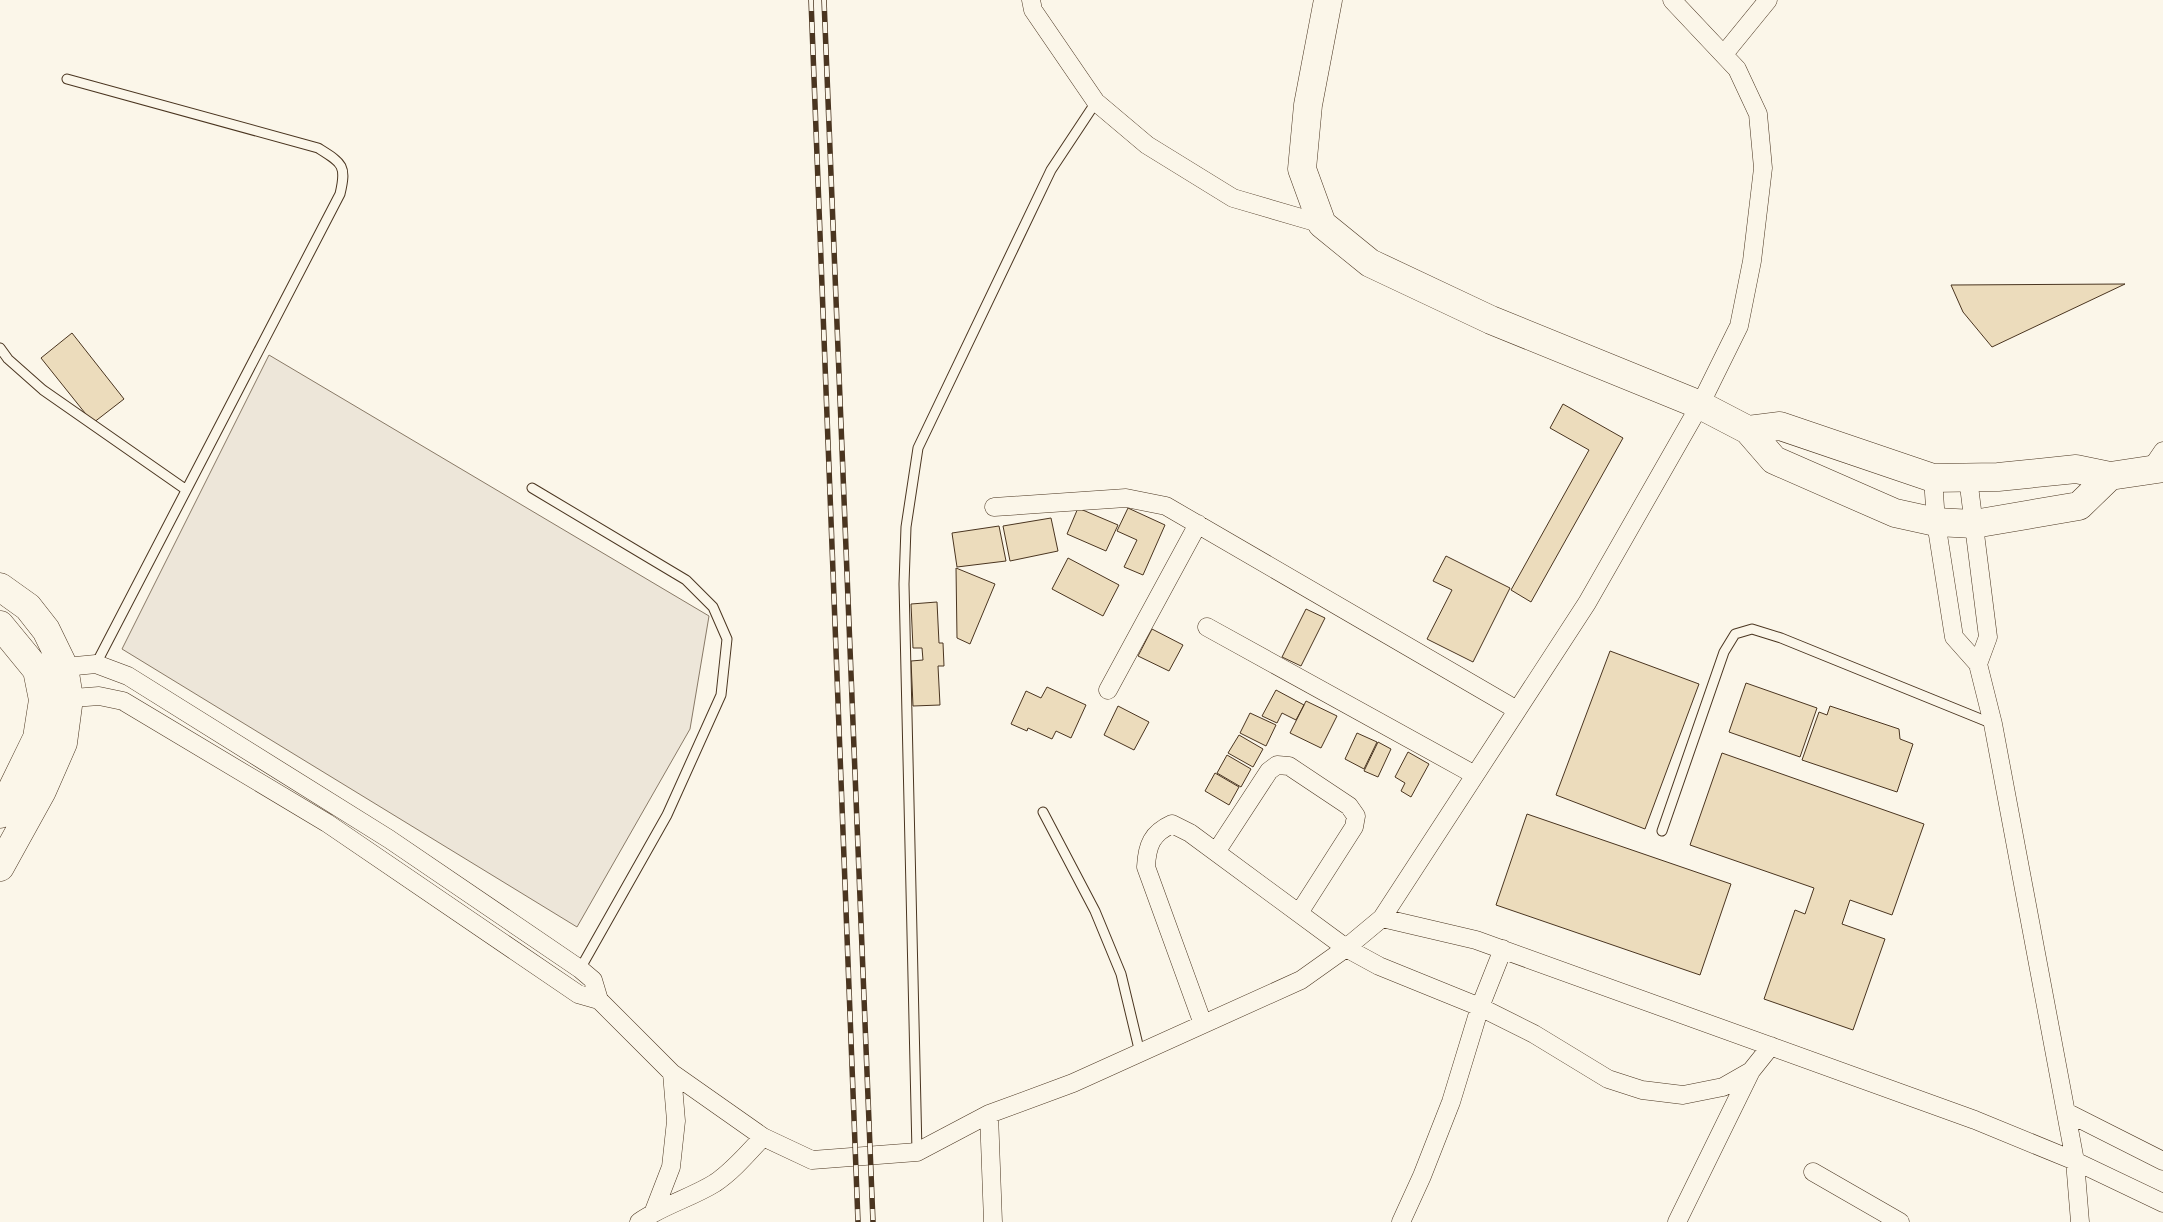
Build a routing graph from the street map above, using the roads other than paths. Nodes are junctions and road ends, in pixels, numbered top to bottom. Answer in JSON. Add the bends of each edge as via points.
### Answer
{"nodes":[{"id":1,"x":1031,"y":0,"type":"edge"},
{"id":2,"x":1328,"y":0,"type":"edge"},
{"id":3,"x":1672,"y":0,"type":"edge"},
{"id":4,"x":1768,"y":0,"type":"edge"},
{"id":5,"x":1724,"y":54,"type":"junction"},
{"id":6,"x":67,"y":79,"type":"dead end"},
{"id":7,"x":1096,"y":102,"type":"junction"},
{"id":8,"x":1322,"y":224,"type":"junction"},
{"id":9,"x":0,"y":348,"type":"edge"},
{"id":10,"x":1700,"y":404,"type":"junction"},
{"id":11,"x":1748,"y":430,"type":"junction"},
{"id":12,"x":2159,"y":463,"type":"edge"},
{"id":13,"x":2110,"y":476,"type":"junction"},
{"id":14,"x":1932,"y":478,"type":"junction"},
{"id":15,"x":1968,"y":478,"type":"junction"},
{"id":16,"x":532,"y":488,"type":"dead end"},
{"id":17,"x":185,"y":489,"type":"junction"},
{"id":18,"x":994,"y":507,"type":"dead end"},
{"id":19,"x":1936,"y":522,"type":"junction"},
{"id":20,"x":1198,"y":524,"type":"junction"},
{"id":21,"x":1974,"y":524,"type":"junction"},
{"id":22,"x":0,"y":587,"type":"edge"},
{"id":23,"x":0,"y":625,"type":"edge"},
{"id":24,"x":1207,"y":626,"type":"dead end"},
{"id":25,"x":96,"y":664,"type":"junction"},
{"id":26,"x":1978,"y":664,"type":"junction"},
{"id":27,"x":64,"y":667,"type":"junction"},
{"id":28,"x":37,"y":670,"type":"junction"},
{"id":29,"x":1108,"y":690,"type":"dead end"},
{"id":30,"x":69,"y":698,"type":"junction"},
{"id":31,"x":43,"y":700,"type":"junction"},
{"id":32,"x":1517,"y":710,"type":"junction"},
{"id":33,"x":1993,"y":724,"type":"junction"},
{"id":34,"x":1475,"y":775,"type":"junction"},
{"id":35,"x":1043,"y":812,"type":"dead end"},
{"id":36,"x":0,"y":814,"type":"edge"},
{"id":37,"x":1662,"y":830,"type":"dead end"},
{"id":38,"x":1216,"y":852,"type":"junction"},
{"id":39,"x":0,"y":868,"type":"edge"},
{"id":40,"x":1299,"y":913,"type":"junction"},
{"id":41,"x":1382,"y":918,"type":"junction"},
{"id":42,"x":1346,"y":948,"type":"junction"},
{"id":43,"x":1503,"y":949,"type":"junction"},
{"id":44,"x":580,"y":969,"type":"junction"},
{"id":45,"x":599,"y":1000,"type":"junction"},
{"id":46,"x":1480,"y":1007,"type":"junction"},
{"id":47,"x":1203,"y":1024,"type":"junction"},
{"id":48,"x":1771,"y":1046,"type":"junction"},
{"id":49,"x":1140,"y":1053,"type":"junction"},
{"id":50,"x":1751,"y":1071,"type":"junction"},
{"id":51,"x":672,"y":1073,"type":"junction"},
{"id":52,"x":2066,"y":1112,"type":"junction"},
{"id":53,"x":989,"y":1114,"type":"junction"},
{"id":54,"x":763,"y":1137,"type":"junction"},
{"id":55,"x":917,"y":1152,"type":"junction"},
{"id":56,"x":2075,"y":1161,"type":"junction"},
{"id":57,"x":2163,"y":1161,"type":"edge"},
{"id":58,"x":1813,"y":1172,"type":"dead end"},
{"id":59,"x":2163,"y":1203,"type":"edge"},
{"id":60,"x":654,"y":1211,"type":"junction"},
{"id":61,"x":639,"y":1222,"type":"edge"},
{"id":62,"x":993,"y":1222,"type":"edge"},
{"id":63,"x":1401,"y":1222,"type":"edge"},
{"id":64,"x":1677,"y":1222,"type":"edge"},
{"id":65,"x":1900,"y":1222,"type":"edge"},
{"id":66,"x":2080,"y":1222,"type":"edge"}],
"edges":[{"from":1,"to":7,"type":"street","via":[[1033,10]]},
{"from":2,"to":8,"type":"main road","via":[[1308,105],[1302,169]]},
{"from":3,"to":5,"type":"street"},
{"from":4,"to":5,"type":"street"},
{"from":5,"to":10,"type":"street","via":[[1737,69],[1758,114],[1763,168],[1752,261],[1739,326]]},
{"from":6,"to":17,"type":"lane","via":[[318,148],[338,160],[344,175],[340,194]]},
{"from":7,"to":8,"type":"street","via":[[1147,145],[1233,198]]},
{"from":7,"to":55,"type":"lane","via":[[1051,170],[918,448],[906,527],[904,584]]},
{"from":8,"to":10,"type":"main road","via":[[1370,264],[1491,320]]},
{"from":9,"to":17,"type":"lane","via":[[43,390]]},
{"from":10,"to":11,"type":"main road"},
{"from":10,"to":32,"type":"street","via":[[1587,603]]},
{"from":11,"to":14,"type":"main road","via":[[1780,426]]},
{"from":11,"to":19,"type":"main road","via":[[1774,460],[1895,513]]},
{"from":12,"to":13,"type":"main road"},
{"from":13,"to":15,"type":"main road","via":[[2076,468],[1998,478]]},
{"from":13,"to":21,"type":"main road","via":[[2079,506]]},
{"from":14,"to":15,"type":"main road"},
{"from":14,"to":19,"type":"street"},
{"from":15,"to":21,"type":"street"},
{"from":16,"to":44,"type":"lane","via":[[686,580],[713,607],[727,639],[721,695],[667,815]]},
{"from":17,"to":25,"type":"lane"},
{"from":18,"to":20,"type":"street","via":[[1126,498],[1166,506]]},
{"from":19,"to":21,"type":"main road"},
{"from":19,"to":26,"type":"street","via":[[1954,637]]},
{"from":20,"to":29,"type":"street"},
{"from":20,"to":32,"type":"street"},
{"from":21,"to":26,"type":"street","via":[[1988,636]]},
{"from":22,"to":27,"type":"main road","via":[[28,607],[46,630]]},
{"from":23,"to":28,"type":"main road"},
{"from":24,"to":34,"type":"street"},
{"from":25,"to":27,"type":"street"},
{"from":25,"to":44,"type":"street","via":[[128,676],[255,754],[389,839]]},
{"from":26,"to":33,"type":"street"},
{"from":27,"to":28,"type":"street"},
{"from":27,"to":30,"type":"main road"},
{"from":28,"to":31,"type":"main road"},
{"from":30,"to":31,"type":"street"},
{"from":30,"to":39,"type":"main road","via":[[63,743],[42,791]]},
{"from":30,"to":45,"type":"street","via":[[99,696],[123,701],[326,823],[578,994]]},
{"from":31,"to":36,"type":"main road","via":[[37,738]]},
{"from":32,"to":34,"type":"street"},
{"from":33,"to":37,"type":"lane","via":[[1781,638],[1752,629],[1735,634],[1724,652]]},
{"from":33,"to":52,"type":"street"},
{"from":34,"to":41,"type":"street"},
{"from":35,"to":49,"type":"lane","via":[[1095,911],[1121,974]]},
{"from":38,"to":40,"type":"street"},
{"from":38,"to":40,"type":"street","via":[[1276,765],[1289,766],[1349,806],[1356,816],[1354,827]]},
{"from":38,"to":47,"type":"street","via":[[1172,824],[1158,830],[1146,851],[1146,866]]},
{"from":40,"to":42,"type":"street"},
{"from":41,"to":42,"type":"street"},
{"from":41,"to":43,"type":"street"},
{"from":42,"to":46,"type":"street","via":[[1379,966]]},
{"from":42,"to":47,"type":"street","via":[[1302,980]]},
{"from":43,"to":46,"type":"street"},
{"from":43,"to":48,"type":"street"},
{"from":44,"to":45,"type":"street","via":[[593,980]]},
{"from":45,"to":51,"type":"street"},
{"from":46,"to":50,"type":"street","via":[[1534,1034],[1608,1079],[1642,1090],[1683,1095],[1723,1087]]},
{"from":46,"to":63,"type":"street","via":[[1451,1102]]},
{"from":47,"to":49,"type":"street"},
{"from":48,"to":50,"type":"street"},
{"from":48,"to":56,"type":"street","via":[[1975,1120]]},
{"from":49,"to":53,"type":"street","via":[[1073,1083]]},
{"from":50,"to":64,"type":"street"},
{"from":51,"to":54,"type":"street"},
{"from":51,"to":60,"type":"street","via":[[676,1121],[671,1167]]},
{"from":52,"to":56,"type":"street"},
{"from":52,"to":57,"type":"street"},
{"from":53,"to":55,"type":"street"},
{"from":53,"to":62,"type":"street"},
{"from":54,"to":55,"type":"street","via":[[812,1160]]},
{"from":54,"to":60,"type":"street","via":[[715,1183]]},
{"from":56,"to":59,"type":"street"},
{"from":56,"to":66,"type":"street"},
{"from":58,"to":65,"type":"street"},
{"from":60,"to":61,"type":"street"}]}
